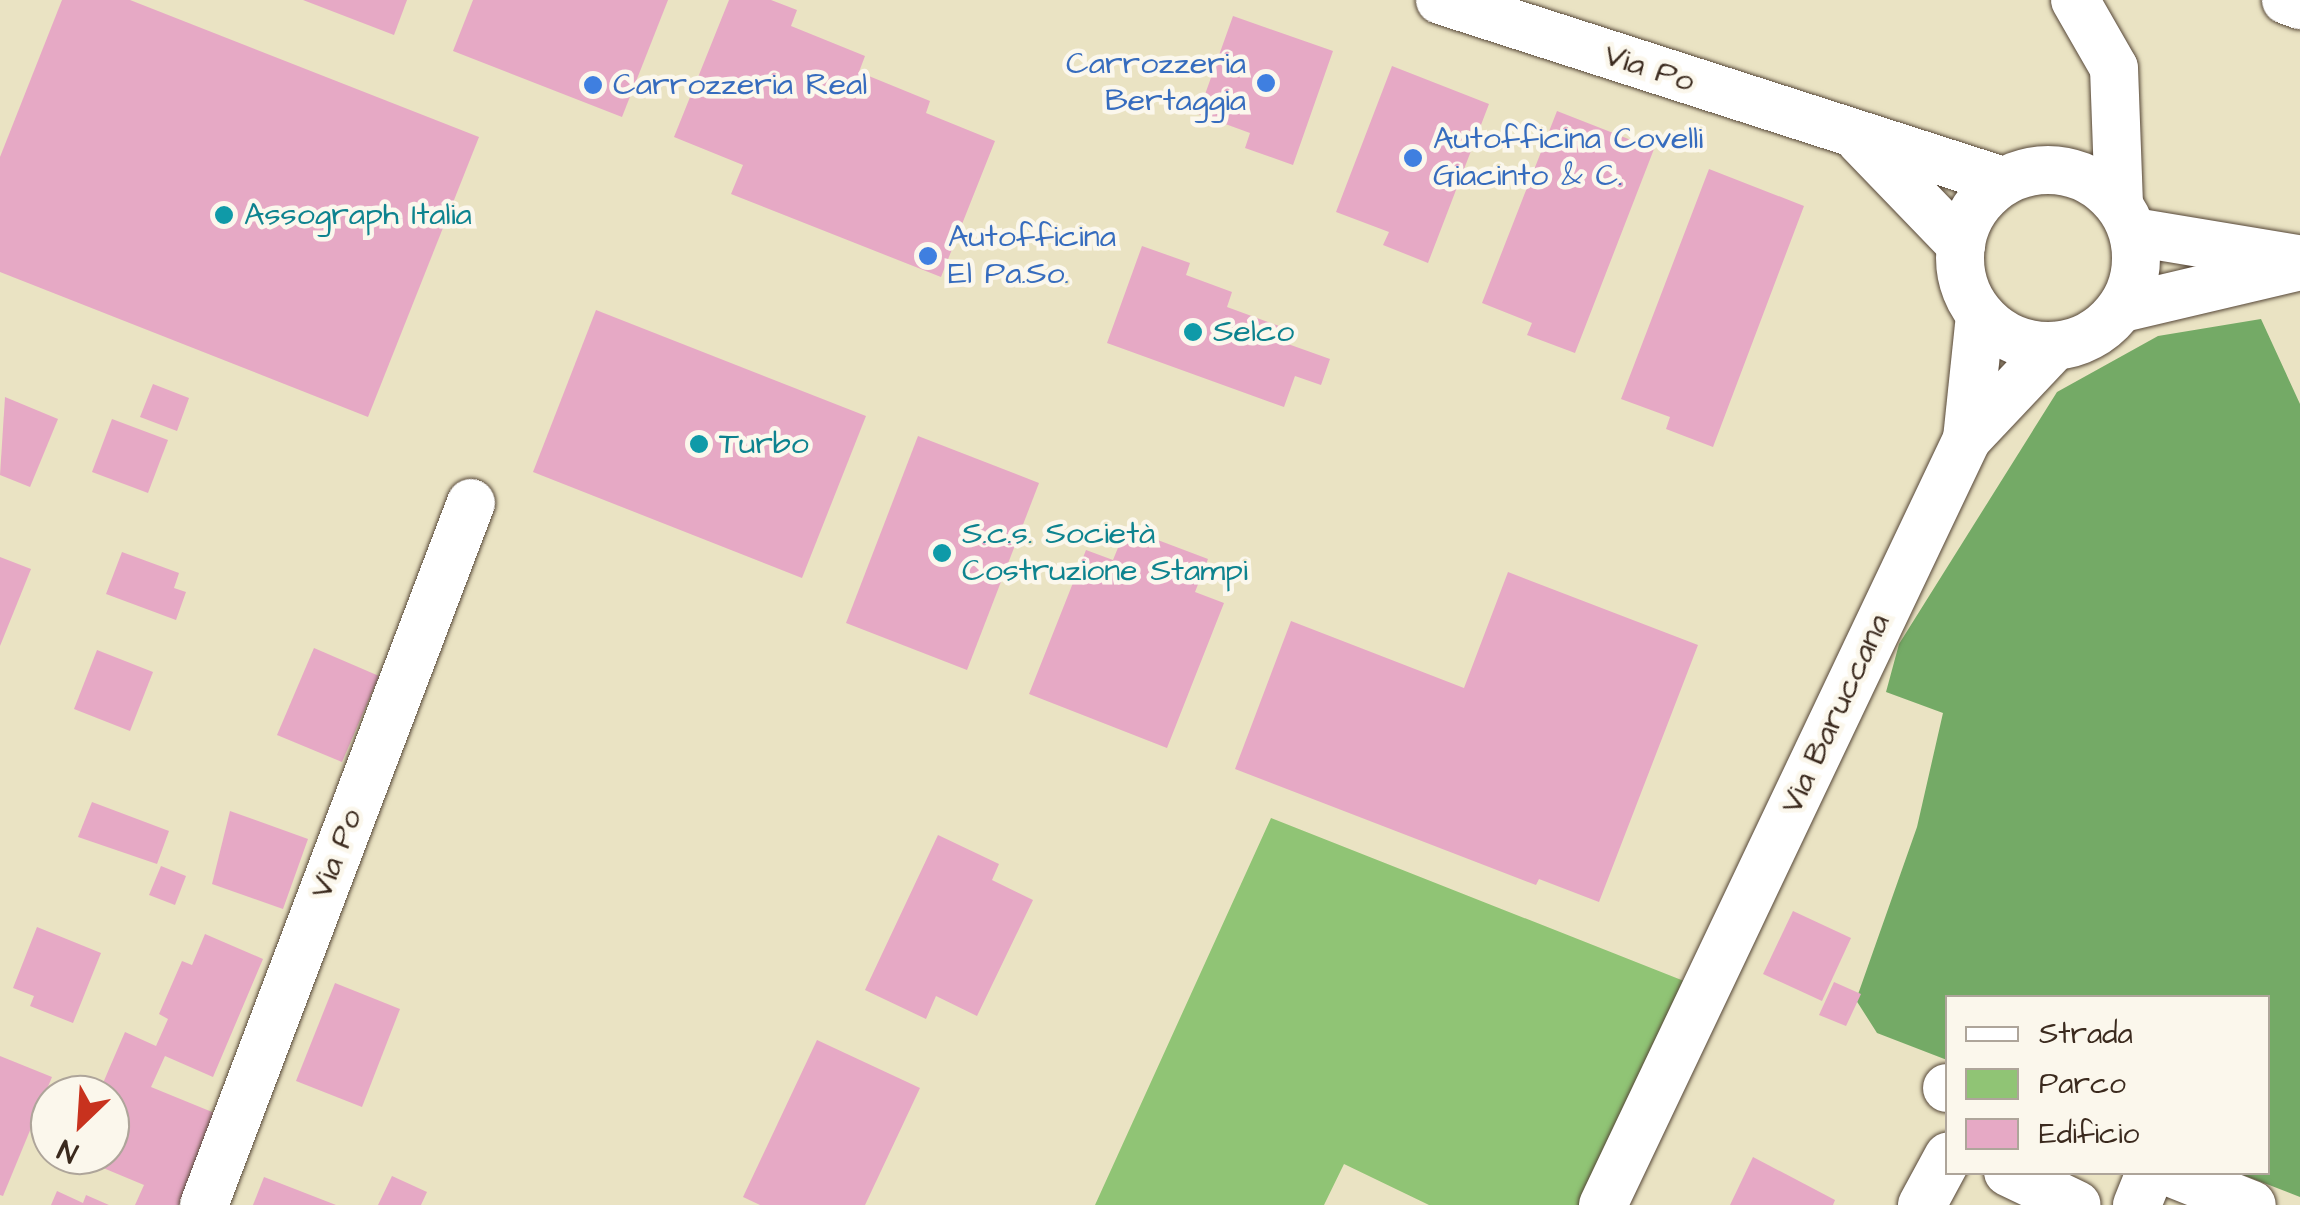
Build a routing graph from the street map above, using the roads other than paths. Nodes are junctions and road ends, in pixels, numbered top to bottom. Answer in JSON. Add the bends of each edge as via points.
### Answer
{"nodes":[{"id":1,"x":1440,"y":0,"type":"edge"},
{"id":2,"x":2074,"y":0,"type":"edge"},
{"id":3,"x":2286,"y":0,"type":"edge"},
{"id":4,"x":2300,"y":5,"type":"edge"},
{"id":5,"x":1858,"y":137,"type":"junction"},
{"id":6,"x":2003,"y":181,"type":"junction"},
{"id":7,"x":2126,"y":218,"type":"junction"},
{"id":8,"x":1961,"y":245,"type":"junction"},
{"id":9,"x":2300,"y":263,"type":"edge"},
{"id":10,"x":2123,"y":308,"type":"junction"},
{"id":11,"x":1980,"y":316,"type":"junction"},
{"id":12,"x":2054,"y":346,"type":"junction"},
{"id":13,"x":1967,"y":439,"type":"junction"},
{"id":14,"x":471,"y":503,"type":"dead end"},
{"id":15,"x":1945,"y":1163,"type":"edge"},
{"id":16,"x":2014,"y":1175,"type":"edge"},
{"id":17,"x":2149,"y":1175,"type":"edge"},
{"id":18,"x":2177,"y":1175,"type":"edge"},
{"id":19,"x":204,"y":1205,"type":"edge"},
{"id":20,"x":1604,"y":1205,"type":"edge"},
{"id":21,"x":1922,"y":1205,"type":"edge"},
{"id":22,"x":2077,"y":1205,"type":"edge"},
{"id":23,"x":2137,"y":1205,"type":"edge"},
{"id":24,"x":2252,"y":1205,"type":"edge"}],
"edges":[{"from":1,"to":5,"type":"street","name":"Via Po"},
{"from":2,"to":7,"type":"street","via":[[2114,68]]},
{"from":3,"to":4,"type":"street"},
{"from":5,"to":6,"type":"street","name":"Via Po"},
{"from":5,"to":8,"type":"street","name":"Via Po"},
{"from":6,"to":7,"type":"street","via":[[2064,170],[2092,182]]},
{"from":6,"to":8,"type":"street","via":[[1980,201]]},
{"from":7,"to":9,"type":"street"},
{"from":7,"to":10,"type":"street","via":[[2135,280]]},
{"from":8,"to":11,"type":"street","via":[[1964,289]]},
{"from":9,"to":10,"type":"street"},
{"from":10,"to":12,"type":"street","via":[[2101,330]]},
{"from":11,"to":12,"type":"street","via":[[2012,340]]},
{"from":11,"to":13,"type":"street","name":"Via Baruccana"},
{"from":12,"to":13,"type":"street","name":"Via Baruccana"},
{"from":13,"to":20,"type":"street","name":"Via Baruccana"},
{"from":14,"to":19,"type":"street","name":"Via Po"},
{"from":15,"to":21,"type":"street"},
{"from":16,"to":22,"type":"street"},
{"from":17,"to":23,"type":"street"},
{"from":18,"to":24,"type":"street"}]}
